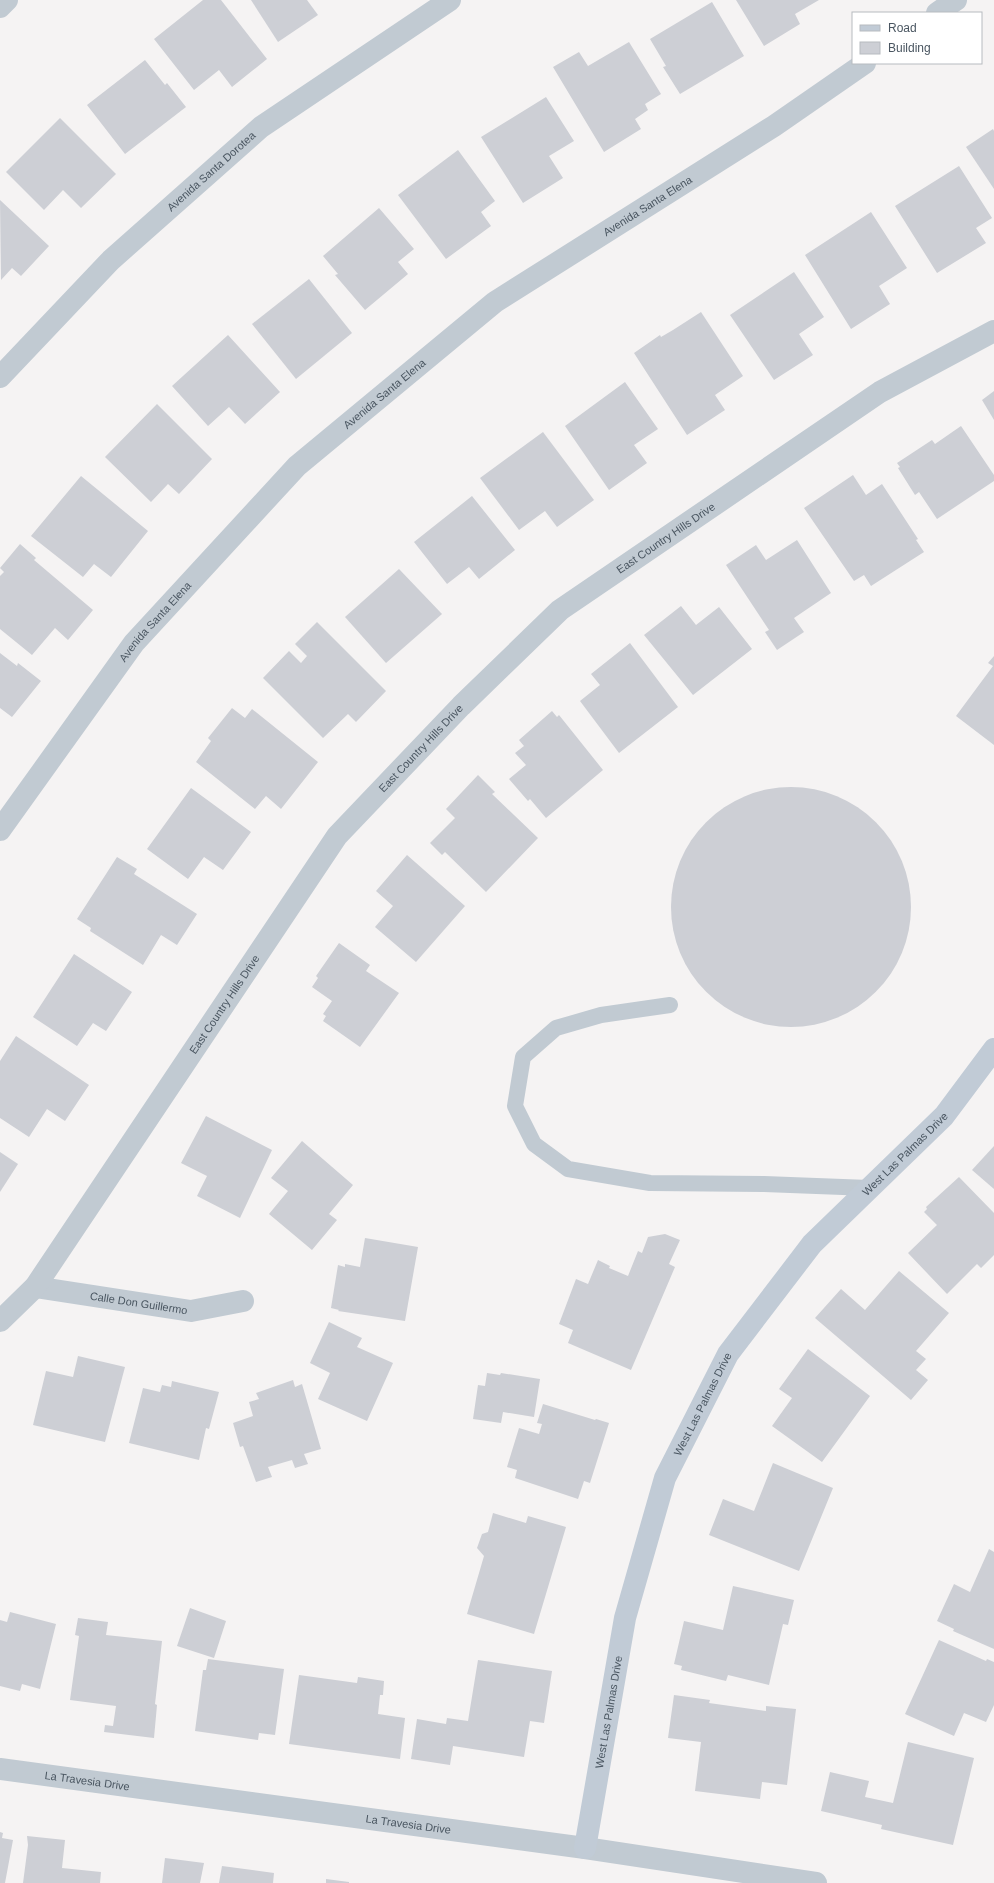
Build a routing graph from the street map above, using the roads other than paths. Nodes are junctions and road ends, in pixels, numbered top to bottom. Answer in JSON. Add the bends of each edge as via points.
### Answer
{"nodes":[{"id":1,"x":7,"y":0,"type":"edge"},
{"id":2,"x":450,"y":0,"type":"edge"},
{"id":3,"x":956,"y":0,"type":"edge"},
{"id":4,"x":0,"y":7,"type":"edge"},
{"id":5,"x":938,"y":12,"type":"edge"},
{"id":6,"x":864,"y":64,"type":"edge"},
{"id":7,"x":994,"y":331,"type":"edge"},
{"id":8,"x":0,"y":377,"type":"edge"},
{"id":9,"x":0,"y":830,"type":"edge"},
{"id":10,"x":670,"y":1005,"type":"dead end"},
{"id":11,"x":994,"y":1049,"type":"edge"},
{"id":12,"x":869,"y":1188,"type":"junction"},
{"id":13,"x":35,"y":1288,"type":"junction"},
{"id":14,"x":243,"y":1302,"type":"dead end"},
{"id":15,"x":0,"y":1321,"type":"edge"},
{"id":16,"x":0,"y":1769,"type":"edge"},
{"id":17,"x":585,"y":1848,"type":"junction"},
{"id":18,"x":816,"y":1883,"type":"edge"}],
"edges":[{"from":1,"to":4,"type":"street"},
{"from":2,"to":8,"type":"street","name":"Avenida Santa Dorotea","via":[[261,127],[110,260]]},
{"from":3,"to":5,"type":"street"},
{"from":6,"to":9,"type":"street","name":"Avenida Santa Elena","via":[[774,126],[495,302],[297,466],[134,643]]},
{"from":7,"to":13,"type":"street","name":"East Country Hills Drive","via":[[880,392],[560,610],[461,706],[337,836]]},
{"from":10,"to":12,"type":"lane","via":[[601,1015],[556,1028],[523,1056],[515,1106],[534,1144],[568,1169],[650,1183]]},
{"from":11,"to":12,"type":"street","name":"West Las Palmas Drive","via":[[944,1116]]},
{"from":12,"to":17,"type":"street","name":"West Las Palmas Drive","via":[[812,1244],[728,1354],[664,1478],[625,1618]]},
{"from":13,"to":14,"type":"street","name":"Calle Don Guillermo","via":[[191,1311]]},
{"from":13,"to":15,"type":"street","name":"East Country Hills Drive"},
{"from":16,"to":17,"type":"street","name":"La Travesia Drive"},
{"from":17,"to":18,"type":"street","name":"La Travesia Drive"}]}
